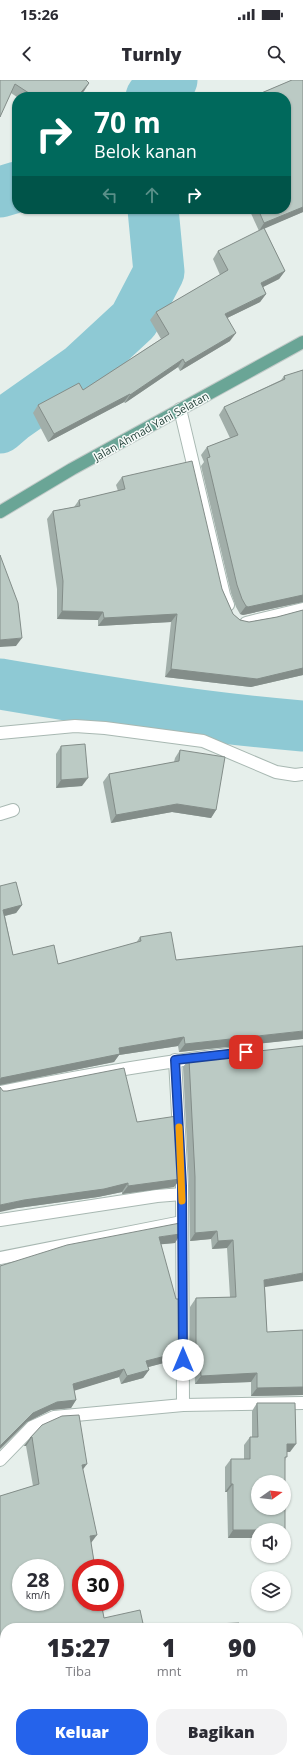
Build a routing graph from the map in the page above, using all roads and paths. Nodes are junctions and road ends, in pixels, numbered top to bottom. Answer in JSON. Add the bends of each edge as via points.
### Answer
{"nodes":[{"id":1,"x":303,"y":342,"type":"edge"},
{"id":2,"x":180,"y":409,"type":"junction"},
{"id":3,"x":0,"y":512,"type":"edge"},
{"id":4,"x":303,"y":609,"type":"edge"},
{"id":5,"x":0,"y":733,"type":"edge"},
{"id":6,"x":303,"y":774,"type":"edge"},
{"id":7,"x":13,"y":810,"type":"dead end"},
{"id":8,"x":0,"y":814,"type":"edge"},
{"id":9,"x":250,"y":1052,"type":"edge"},
{"id":10,"x":175,"y":1060,"type":"junction"},
{"id":11,"x":0,"y":1092,"type":"edge"},
{"id":12,"x":182,"y":1194,"type":"junction"},
{"id":13,"x":0,"y":1220,"type":"edge"},
{"id":14,"x":182,"y":1222,"type":"junction"},
{"id":15,"x":0,"y":1258,"type":"edge"},
{"id":16,"x":303,"y":1403,"type":"edge"},
{"id":17,"x":183,"y":1405,"type":"junction"},
{"id":18,"x":0,"y":1460,"type":"edge"}],
"edges":[{"from":1,"to":2,"type":"main road","name":"Jalan Ahmad Yani Selatan"},
{"from":2,"to":3,"type":"main road","name":"Jalan Ahmad Yani Selatan"},
{"from":2,"to":4,"type":"street","via":[[224,594],[234,617],[243,623]]},
{"from":5,"to":6,"type":"street","via":[[75,726],[203,741],[276,772]]},
{"from":7,"to":8,"type":"street"},
{"from":9,"to":10,"type":"street"},
{"from":10,"to":11,"type":"street"},
{"from":10,"to":12,"type":"street"},
{"from":12,"to":13,"type":"street"},
{"from":12,"to":14,"type":"street"},
{"from":14,"to":15,"type":"street"},
{"from":14,"to":17,"type":"street"},
{"from":16,"to":17,"type":"street"},
{"from":17,"to":18,"type":"street","via":[[54,1417],[32,1427]]}]}
